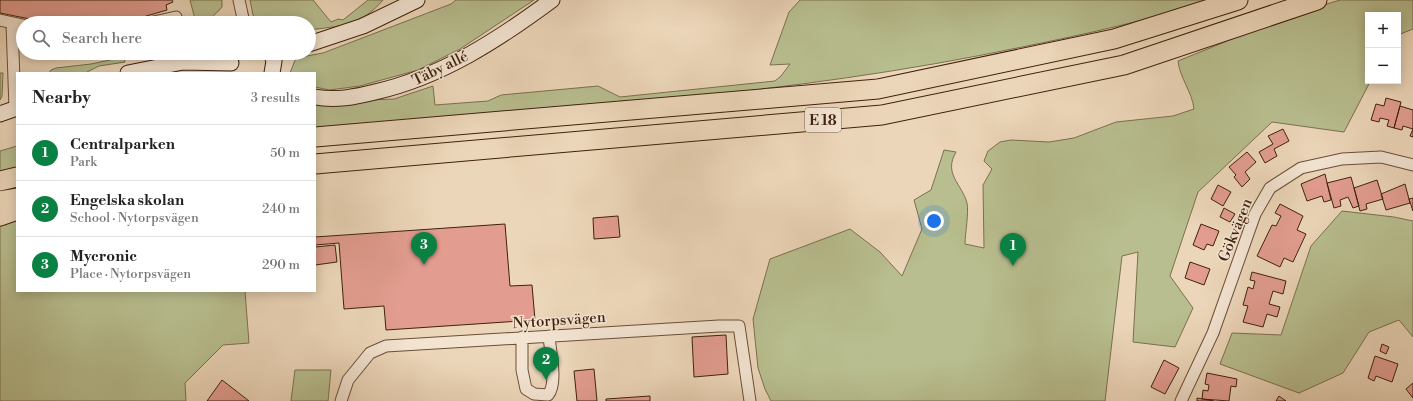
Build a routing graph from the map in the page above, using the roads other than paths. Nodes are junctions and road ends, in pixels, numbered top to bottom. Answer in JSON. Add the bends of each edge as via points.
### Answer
{"nodes":[{"id":1,"x":240,"y":0,"type":"edge"},
{"id":2,"x":552,"y":0,"type":"edge"},
{"id":3,"x":1238,"y":0,"type":"edge"},
{"id":4,"x":1317,"y":0,"type":"edge"},
{"id":5,"x":412,"y":1,"type":"edge"},
{"id":6,"x":243,"y":16,"type":"edge"},
{"id":7,"x":0,"y":20,"type":"edge"},
{"id":8,"x":12,"y":24,"type":"junction"},
{"id":9,"x":16,"y":24,"type":"edge"},
{"id":10,"x":316,"y":42,"type":"edge"},
{"id":11,"x":274,"y":60,"type":"edge"},
{"id":12,"x":232,"y":63,"type":"edge"},
{"id":13,"x":133,"y":72,"type":"edge"},
{"id":14,"x":272,"y":72,"type":"edge"},
{"id":15,"x":316,"y":97,"type":"edge"},
{"id":16,"x":16,"y":108,"type":"edge"},
{"id":17,"x":0,"y":114,"type":"edge"},
{"id":18,"x":316,"y":137,"type":"edge"},
{"id":19,"x":316,"y":164,"type":"edge"},
{"id":20,"x":1413,"y":165,"type":"edge"},
{"id":21,"x":16,"y":177,"type":"edge"},
{"id":22,"x":0,"y":181,"type":"edge"},
{"id":23,"x":16,"y":198,"type":"edge"},
{"id":24,"x":0,"y":201,"type":"edge"},
{"id":25,"x":16,"y":210,"type":"edge"},
{"id":26,"x":0,"y":216,"type":"edge"},
{"id":27,"x":549,"y":336,"type":"junction"},
{"id":28,"x":522,"y":337,"type":"junction"},
{"id":29,"x":750,"y":397,"type":"edge"},
{"id":30,"x":341,"y":401,"type":"edge"},
{"id":31,"x":1181,"y":401,"type":"edge"}],
"edges":[{"from":1,"to":6,"type":"street"},
{"from":2,"to":15,"type":"street","name":"Täby allé","via":[[472,54],[432,75],[361,96],[338,99]]},
{"from":3,"to":18,"type":"highway","number":"E 18","via":[[1114,39],[878,89]]},
{"from":4,"to":19,"type":"highway","number":"E 18","via":[[1124,65],[882,115]]},
{"from":5,"to":10,"type":"street","via":[[363,26]]},
{"from":7,"to":8,"type":"street"},
{"from":8,"to":9,"type":"street"},
{"from":8,"to":16,"type":"street"},
{"from":11,"to":14,"type":"street"},
{"from":12,"to":13,"type":"street","via":[[183,62]]},
{"from":16,"to":17,"type":"street"},
{"from":20,"to":31,"type":"street","name":"Gökvägen","via":[[1381,157],[1342,159],[1301,168],[1270,188],[1255,214],[1213,333]]},
{"from":21,"to":22,"type":"highway"},
{"from":23,"to":24,"type":"highway"},
{"from":25,"to":26,"type":"highway"},
{"from":27,"to":28,"type":"street","name":"Nytorpsvägen"},
{"from":27,"to":28,"type":"street","via":[[553,371],[552,390],[548,395],[534,394],[526,389],[522,370]]},
{"from":27,"to":29,"type":"street","name":"Nytorpsvägen","via":[[739,326]]},
{"from":28,"to":30,"type":"street","name":"Nytorpsvägen","via":[[386,346],[370,353],[348,380]]}]}
